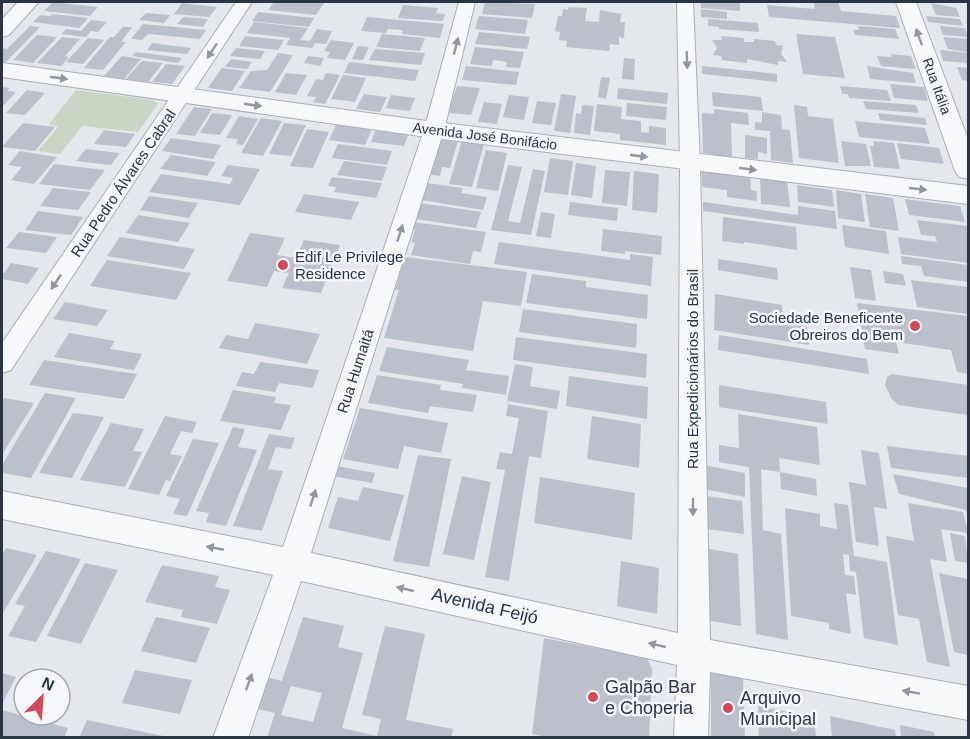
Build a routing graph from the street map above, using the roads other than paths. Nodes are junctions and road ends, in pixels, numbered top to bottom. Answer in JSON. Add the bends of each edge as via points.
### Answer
{"nodes":[{"id":1,"x":29,"y":2,"type":"edge"},
{"id":2,"x":244,"y":2,"type":"edge"},
{"id":3,"x":467,"y":2,"type":"edge"},
{"id":4,"x":685,"y":2,"type":"edge"},
{"id":5,"x":906,"y":2,"type":"edge"},
{"id":6,"x":2,"y":31,"type":"edge"},
{"id":7,"x":2,"y":70,"type":"edge"},
{"id":8,"x":183,"y":95,"type":"junction"},
{"id":9,"x":434,"y":130,"type":"junction"},
{"id":10,"x":690,"y":163,"type":"junction"},
{"id":11,"x":969,"y":171,"type":"edge"},
{"id":12,"x":969,"y":195,"type":"edge"},
{"id":13,"x":2,"y":363,"type":"edge"},
{"id":14,"x":2,"y":505,"type":"edge"},
{"id":15,"x":292,"y":564,"type":"junction"},
{"id":16,"x":694,"y":653,"type":"junction"},
{"id":17,"x":969,"y":703,"type":"edge"},
{"id":18,"x":230,"y":738,"type":"edge"},
{"id":19,"x":691,"y":738,"type":"edge"}],
"edges":[{"from":1,"to":6,"type":"street"},
{"from":2,"to":8,"type":"street","name":"Rua Pedro Álvares Cabral","one_way":true},
{"from":9,"to":3,"type":"street","name":"Rua Humaitá","one_way":true},
{"from":4,"to":10,"type":"street","name":"Rua Expedicionários do Brasil","one_way":true},
{"from":11,"to":5,"type":"street","name":"Rua Itália","one_way":true},
{"from":7,"to":8,"type":"street","name":"Avenida José Bonifácio","one_way":true},
{"from":8,"to":9,"type":"street","name":"Avenida José Bonifácio","one_way":true},
{"from":8,"to":13,"type":"street","name":"Rua Pedro Álvares Cabral","one_way":true},
{"from":9,"to":10,"type":"street","name":"Avenida José Bonifácio","one_way":true},
{"from":15,"to":9,"type":"street","name":"Rua Humaitá","one_way":true},
{"from":10,"to":12,"type":"street","name":"Avenida José Bonifácio","one_way":true},
{"from":10,"to":16,"type":"street","name":"Rua Expedicionários do Brasil","one_way":true},
{"from":15,"to":14,"type":"street","name":"Avenida Feijó","one_way":true},
{"from":16,"to":15,"type":"street","name":"Avenida Feijó","one_way":true},
{"from":18,"to":15,"type":"street","name":"Rua Humaitá","one_way":true},
{"from":17,"to":16,"type":"street","name":"Avenida Feijó","one_way":true},
{"from":16,"to":19,"type":"street","name":"Rua Expedicionários do Brasil"}]}
